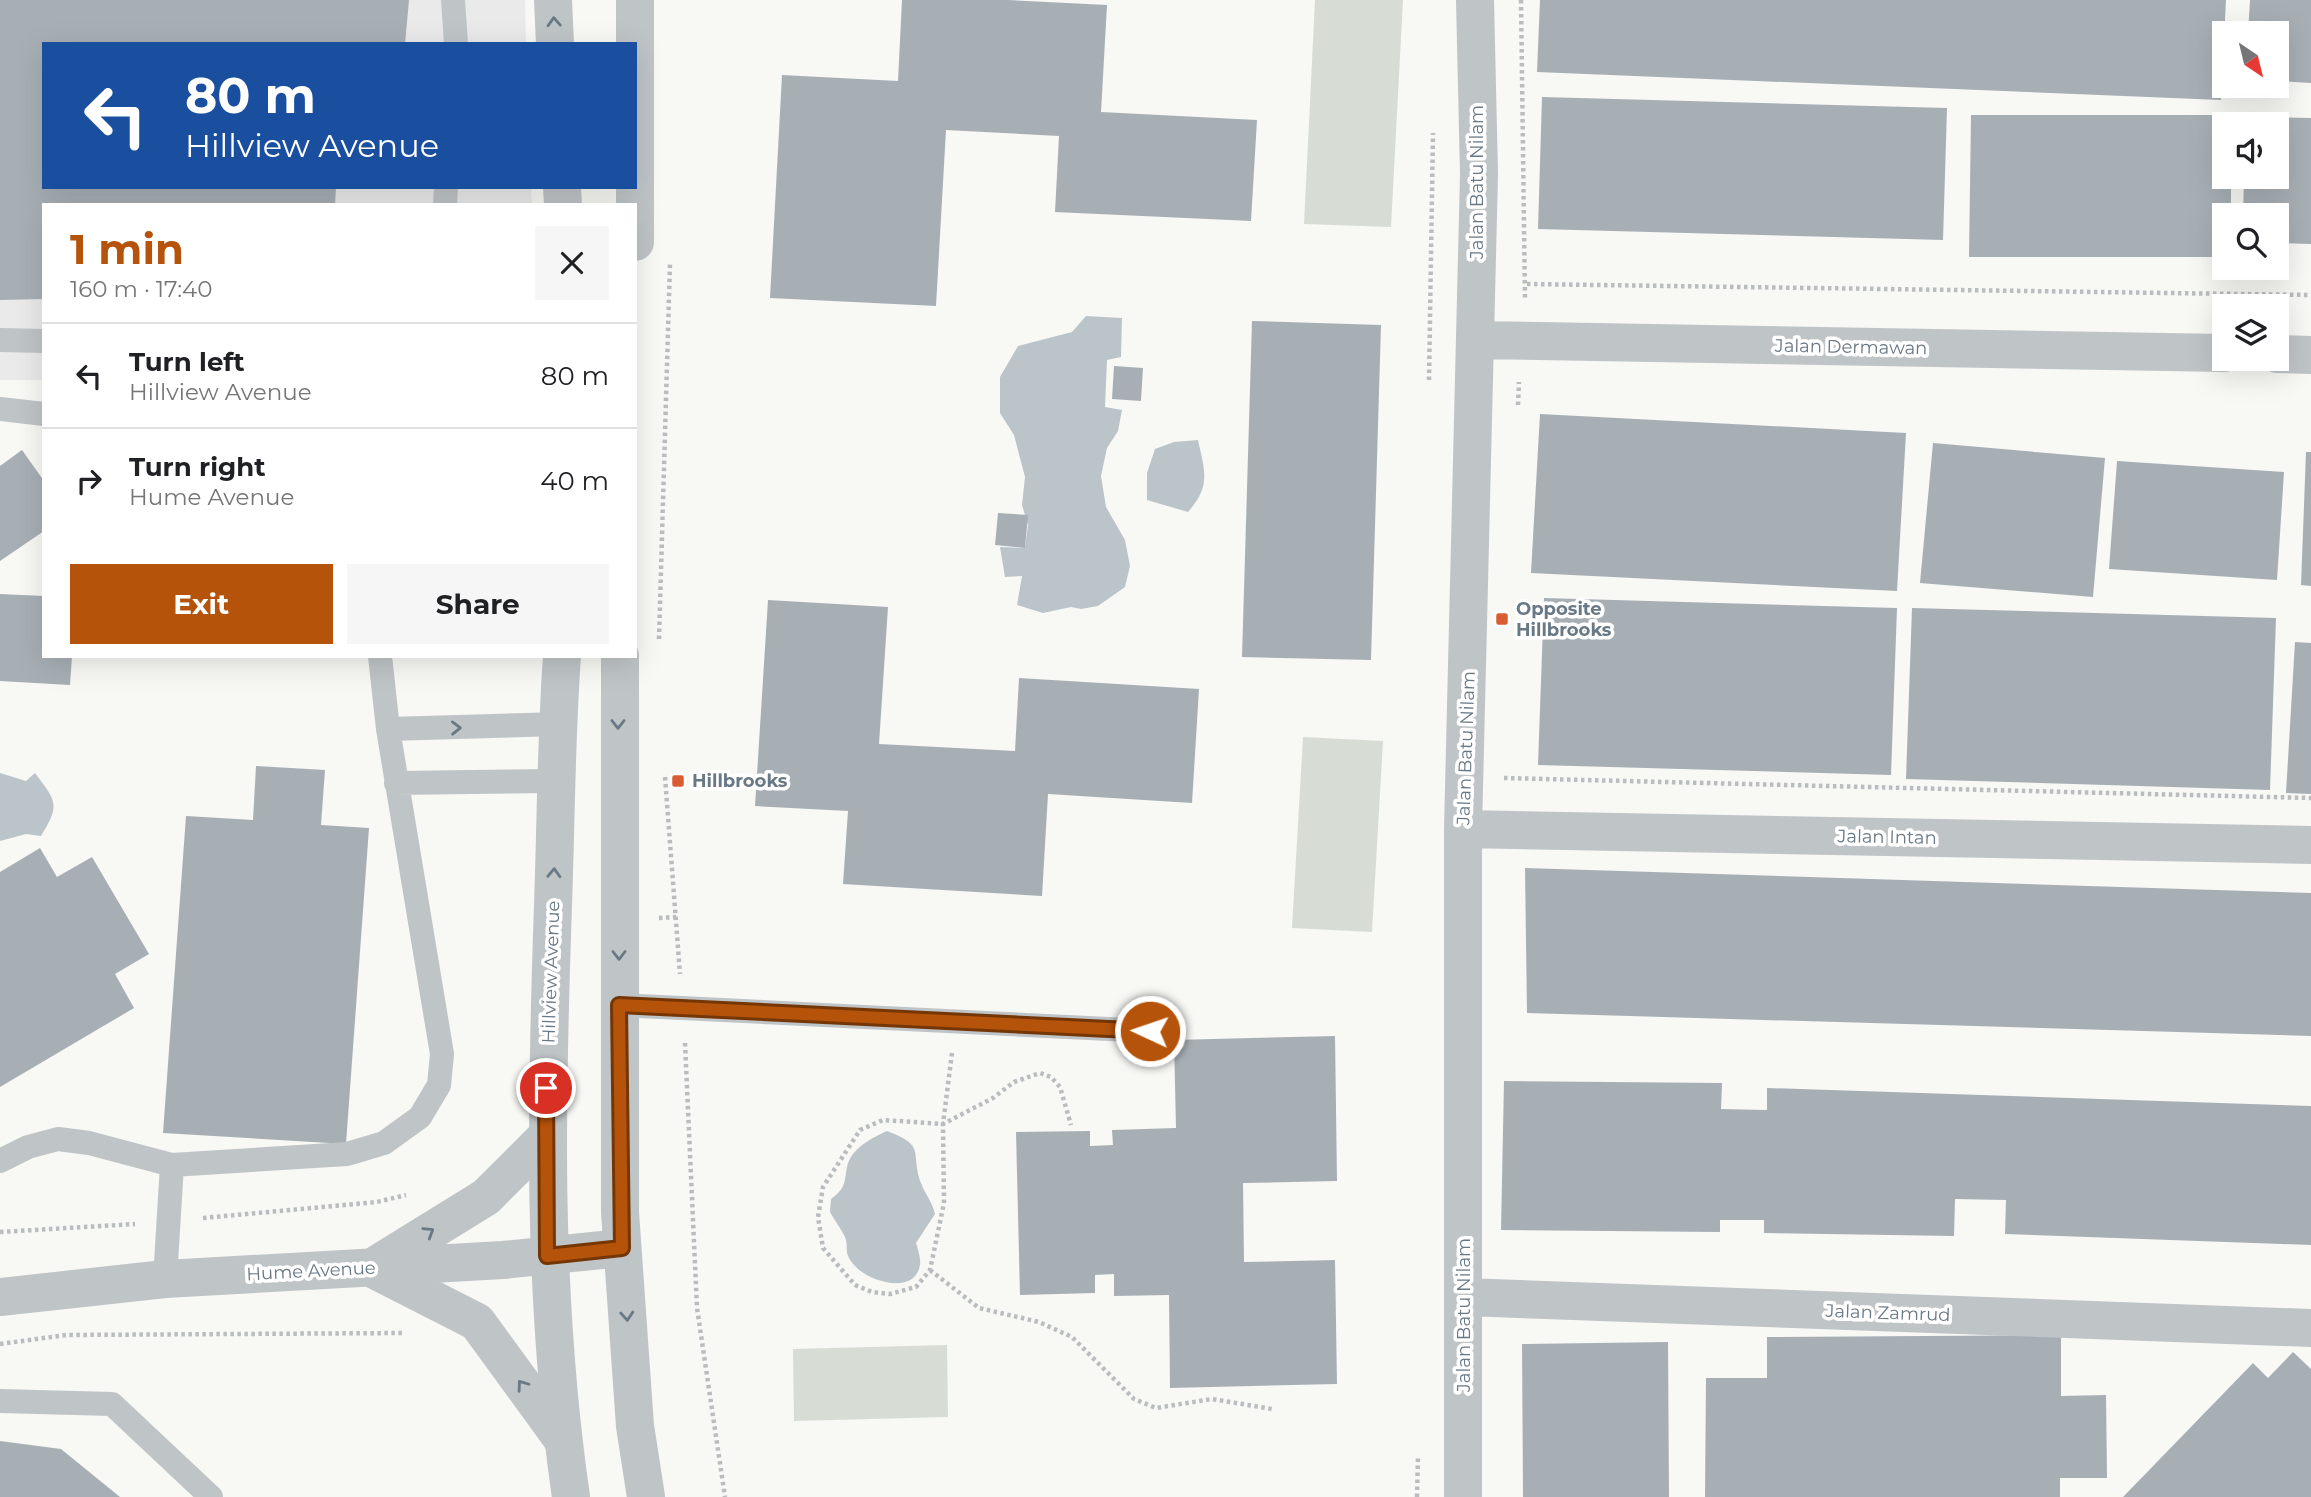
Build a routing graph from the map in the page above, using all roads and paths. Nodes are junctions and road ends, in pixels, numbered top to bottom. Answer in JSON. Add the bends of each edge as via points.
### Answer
{"nodes":[{"id":1,"x":453,"y":0,"type":"edge"},
{"id":2,"x":553,"y":0,"type":"edge"},
{"id":3,"x":635,"y":0,"type":"edge"},
{"id":4,"x":1475,"y":0,"type":"edge"},
{"id":5,"x":456,"y":42,"type":"edge"},
{"id":6,"x":555,"y":42,"type":"edge"},
{"id":7,"x":635,"y":42,"type":"edge"},
{"id":8,"x":670,"y":261,"type":"dead end"},
{"id":9,"x":1527,"y":284,"type":"dead end"},
{"id":10,"x":2311,"y":295,"type":"edge"},
{"id":11,"x":0,"y":340,"type":"edge"},
{"id":12,"x":1477,"y":340,"type":"junction"},
{"id":13,"x":42,"y":341,"type":"edge"},
{"id":14,"x":2212,"y":353,"type":"edge"},
{"id":15,"x":2289,"y":354,"type":"edge"},
{"id":16,"x":2311,"y":355,"type":"edge"},
{"id":17,"x":0,"y":409,"type":"edge"},
{"id":18,"x":42,"y":414,"type":"edge"},
{"id":19,"x":659,"y":641,"type":"dead end"},
{"id":20,"x":380,"y":658,"type":"edge"},
{"id":21,"x":562,"y":658,"type":"edge"},
{"id":22,"x":620,"y":658,"type":"edge"},
{"id":23,"x":560,"y":724,"type":"junction"},
{"id":24,"x":387,"y":729,"type":"junction"},
{"id":25,"x":664,"y":766,"type":"dead end"},
{"id":26,"x":1499,"y":778,"type":"dead end"},
{"id":27,"x":558,"y":781,"type":"junction"},
{"id":28,"x":396,"y":783,"type":"junction"},
{"id":29,"x":2311,"y":798,"type":"edge"},
{"id":30,"x":1463,"y":829,"type":"junction"},
{"id":31,"x":2311,"y":845,"type":"edge"},
{"id":32,"x":619,"y":1005,"type":"junction"},
{"id":33,"x":683,"y":1010,"type":"junction"},
{"id":34,"x":953,"y":1021,"type":"junction"},
{"id":35,"x":1150,"y":1031,"type":"dead end"},
{"id":36,"x":943,"y":1124,"type":"junction"},
{"id":37,"x":1071,"y":1125,"type":"dead end"},
{"id":38,"x":546,"y":1137,"type":"junction"},
{"id":39,"x":0,"y":1161,"type":"edge"},
{"id":40,"x":172,"y":1165,"type":"junction"},
{"id":41,"x":410,"y":1194,"type":"dead end"},
{"id":42,"x":169,"y":1222,"type":"junction"},
{"id":43,"x":0,"y":1232,"type":"edge"},
{"id":44,"x":622,"y":1248,"type":"junction"},
{"id":45,"x":547,"y":1256,"type":"junction"},
{"id":46,"x":371,"y":1268,"type":"junction"},
{"id":47,"x":930,"y":1270,"type":"junction"},
{"id":48,"x":165,"y":1279,"type":"junction"},
{"id":49,"x":0,"y":1297,"type":"edge"},
{"id":50,"x":1465,"y":1297,"type":"junction"},
{"id":51,"x":2311,"y":1328,"type":"edge"},
{"id":52,"x":412,"y":1333,"type":"dead end"},
{"id":53,"x":0,"y":1344,"type":"edge"},
{"id":54,"x":0,"y":1401,"type":"edge"},
{"id":55,"x":1272,"y":1409,"type":"dead end"},
{"id":56,"x":563,"y":1440,"type":"junction"},
{"id":57,"x":211,"y":1497,"type":"edge"},
{"id":58,"x":571,"y":1497,"type":"edge"},
{"id":59,"x":646,"y":1497,"type":"edge"},
{"id":60,"x":724,"y":1497,"type":"edge"},
{"id":61,"x":1463,"y":1497,"type":"edge"}],
"edges":[{"from":1,"to":5,"type":"lane"},
{"from":6,"to":2,"type":"street","one_way":true},
{"from":3,"to":7,"type":"street"},
{"from":4,"to":12,"type":"street","name":"Jalan Batu Nilam"},
{"from":8,"to":19,"type":"path"},
{"from":9,"to":10,"type":"path"},
{"from":11,"to":13,"type":"lane"},
{"from":12,"to":14,"type":"street","name":"Jalan Dermawan"},
{"from":12,"to":30,"type":"street","name":"Jalan Batu Nilam"},
{"from":15,"to":16,"type":"street"},
{"from":17,"to":18,"type":"lane"},
{"from":20,"to":24,"type":"lane"},
{"from":21,"to":23,"type":"street","name":"Hillview Avenue"},
{"from":22,"to":32,"type":"street","one_way":true},
{"from":24,"to":23,"type":"lane","one_way":true},
{"from":23,"to":27,"type":"street","name":"Hillview Avenue"},
{"from":24,"to":28,"type":"lane"},
{"from":25,"to":33,"type":"path"},
{"from":26,"to":29,"type":"path"},
{"from":27,"to":28,"type":"lane"},
{"from":38,"to":27,"type":"street","name":"Hillview Avenue","one_way":true},
{"from":28,"to":40,"type":"lane","via":[[442,1054],[439,1085],[420,1117],[384,1143],[347,1154]]},
{"from":30,"to":31,"type":"street","name":"Jalan Intan"},
{"from":30,"to":50,"type":"street","name":"Jalan Batu Nilam"},
{"from":32,"to":33,"type":"lane"},
{"from":32,"to":44,"type":"street"},
{"from":33,"to":34,"type":"lane"},
{"from":33,"to":60,"type":"path","via":[[697,1308]]},
{"from":34,"to":35,"type":"lane"},
{"from":34,"to":36,"type":"path","via":[[952,1070]]},
{"from":36,"to":37,"type":"path","via":[[1014,1082],[1041,1073],[1060,1087]]},
{"from":36,"to":47,"type":"path","via":[[944,1203]]},
{"from":36,"to":47,"type":"path","via":[[883,1120],[860,1130],[823,1187],[818,1217],[823,1248],[855,1284],[890,1294],[916,1287]]},
{"from":38,"to":45,"type":"street","name":"Hillview Avenue"},
{"from":46,"to":38,"type":"street","one_way":true,"via":[[486,1197]]},
{"from":39,"to":40,"type":"lane","via":[[58,1139]]},
{"from":40,"to":42,"type":"lane"},
{"from":41,"to":42,"type":"path","via":[[377,1202]]},
{"from":42,"to":43,"type":"path"},
{"from":42,"to":48,"type":"lane"},
{"from":44,"to":45,"type":"street","name":"Hume Avenue"},
{"from":44,"to":59,"type":"street","one_way":true,"via":[[635,1426]]},
{"from":45,"to":46,"type":"street","name":"Hume Avenue"},
{"from":45,"to":56,"type":"street","name":"Hillview Avenue"},
{"from":46,"to":48,"type":"street","name":"Hume Avenue"},
{"from":56,"to":46,"type":"street","one_way":true,"via":[[477,1322]]},
{"from":47,"to":55,"type":"path","via":[[979,1308],[1039,1322],[1072,1337],[1134,1399],[1156,1408],[1212,1399]]},
{"from":48,"to":49,"type":"street","name":"Hume Avenue"},
{"from":50,"to":51,"type":"street","name":"Jalan Zamrud"},
{"from":50,"to":61,"type":"street","name":"Jalan Batu Nilam"},
{"from":52,"to":53,"type":"path","via":[[66,1335]]},
{"from":54,"to":57,"type":"lane","via":[[112,1404]]},
{"from":56,"to":58,"type":"street","name":"Hillview Avenue"}]}
